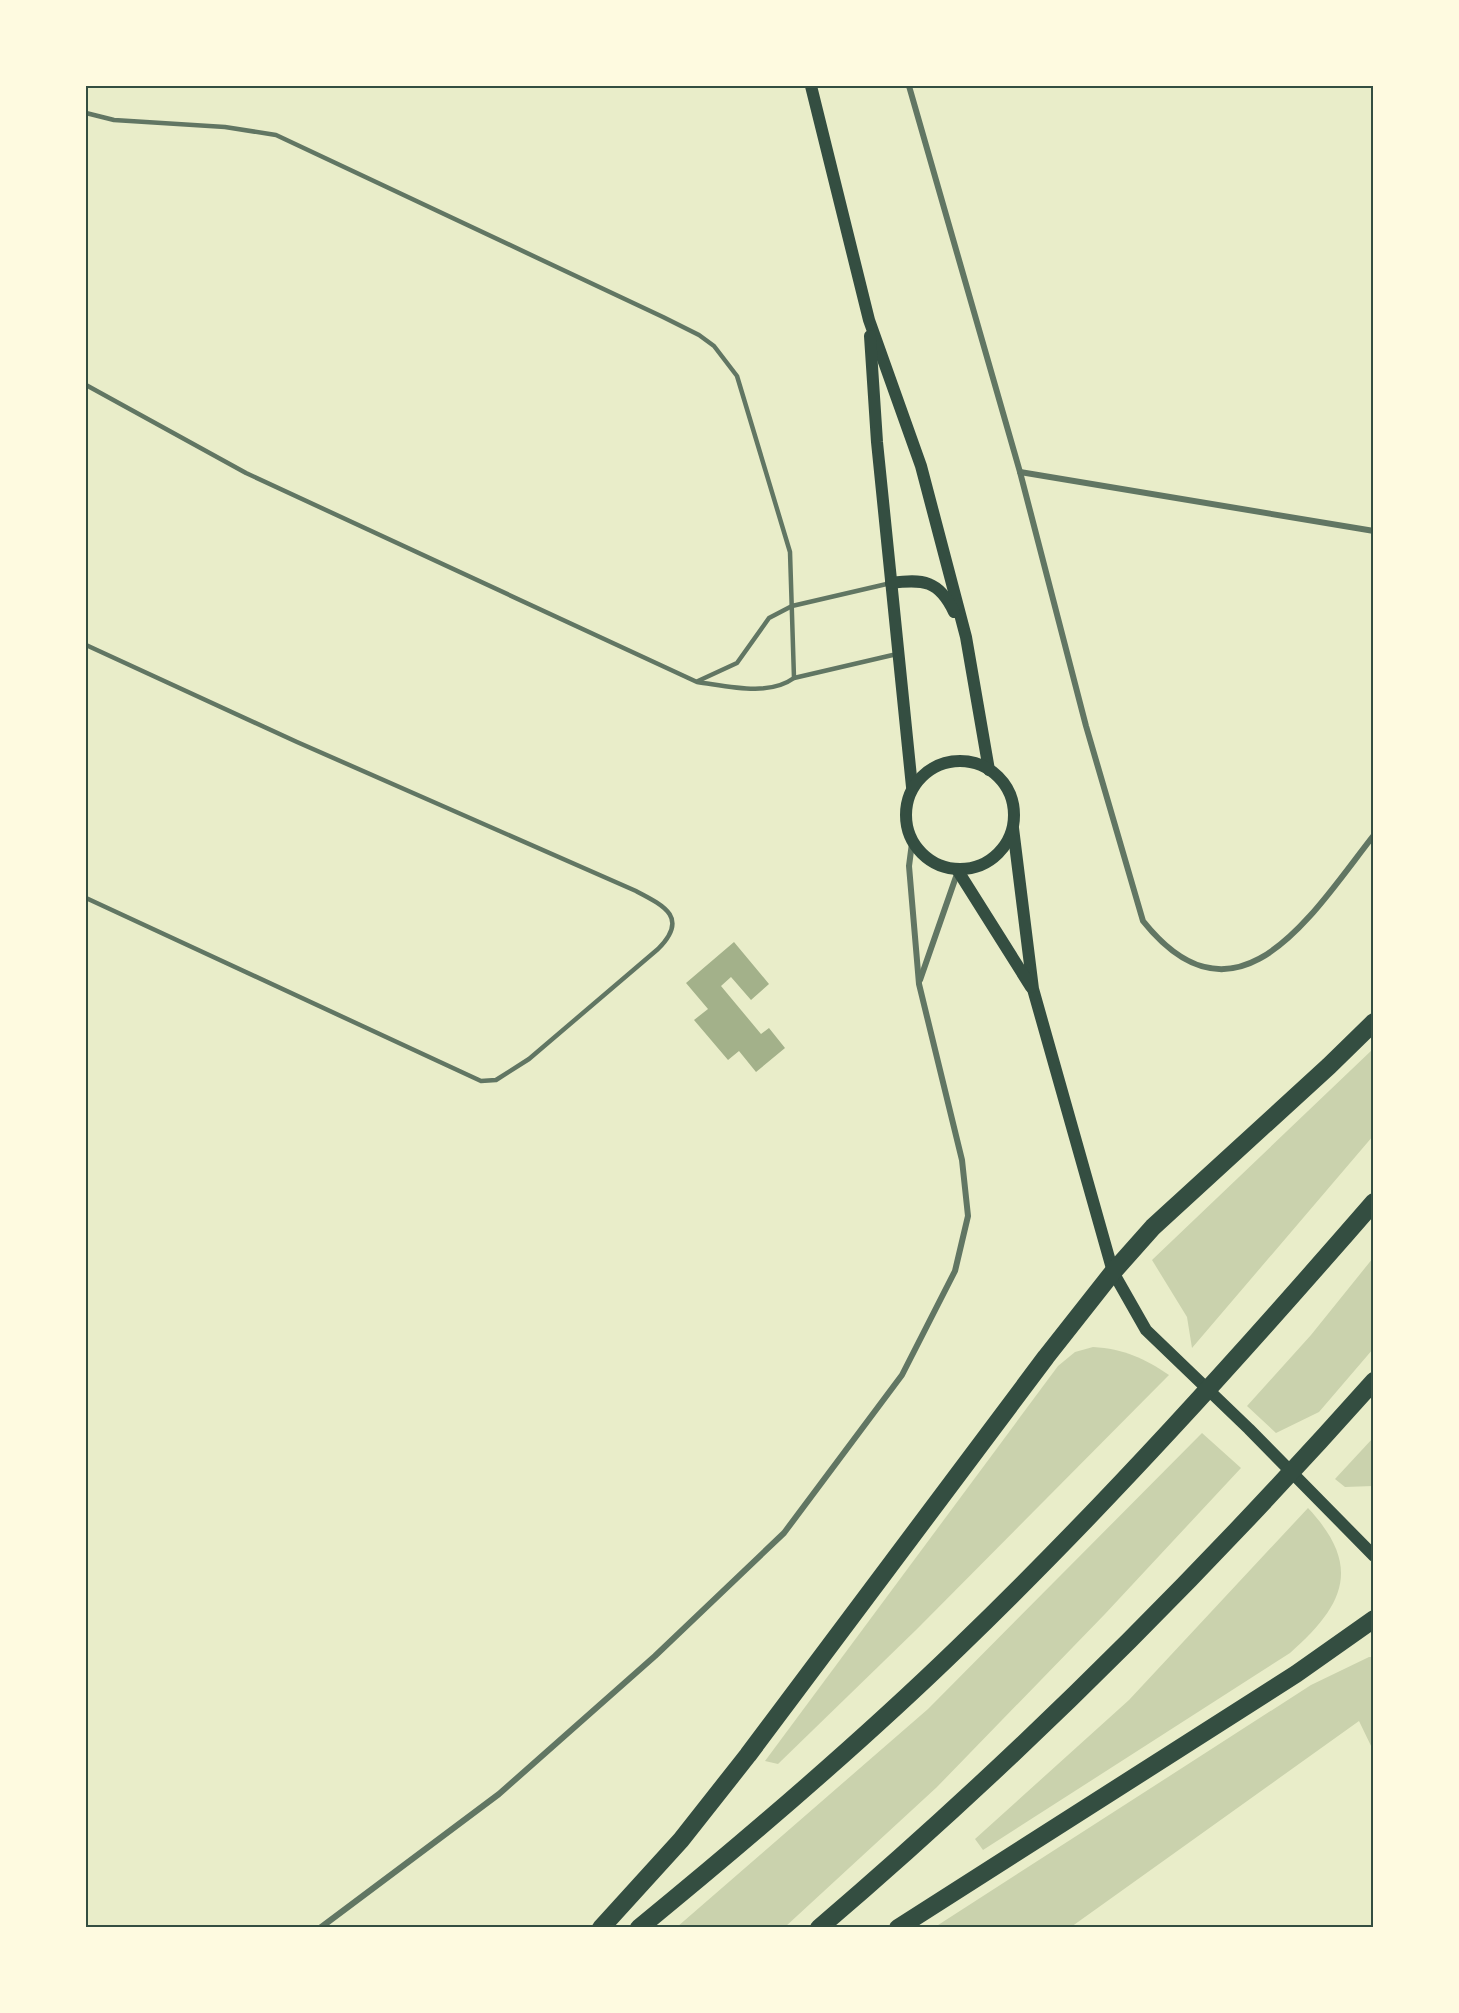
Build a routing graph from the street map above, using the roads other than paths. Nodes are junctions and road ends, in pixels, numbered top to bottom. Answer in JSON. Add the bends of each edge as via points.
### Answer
{"nodes":[{"id":1,"x":811,"y":86,"type":"edge"},
{"id":2,"x":909,"y":86,"type":"edge"},
{"id":3,"x":86,"y":113,"type":"edge"},
{"id":4,"x":869,"y":320,"type":"junction"},
{"id":5,"x":86,"y":385,"type":"edge"},
{"id":6,"x":1020,"y":472,"type":"junction"},
{"id":7,"x":1374,"y":531,"type":"edge"},
{"id":8,"x":891,"y":583,"type":"junction"},
{"id":9,"x":792,"y":606,"type":"junction"},
{"id":10,"x":966,"y":637,"type":"junction"},
{"id":11,"x":86,"y":645,"type":"edge"},
{"id":12,"x":899,"y":654,"type":"junction"},
{"id":13,"x":794,"y":678,"type":"junction"},
{"id":14,"x":697,"y":682,"type":"junction"},
{"id":15,"x":989,"y":770,"type":"junction"},
{"id":16,"x":912,"y":787,"type":"junction"},
{"id":17,"x":1013,"y":828,"type":"junction"},
{"id":18,"x":1374,"y":835,"type":"edge"},
{"id":19,"x":912,"y":843,"type":"junction"},
{"id":20,"x":958,"y":871,"type":"junction"},
{"id":21,"x":86,"y":898,"type":"edge"},
{"id":22,"x":919,"y":984,"type":"junction"},
{"id":23,"x":1033,"y":989,"type":"junction"},
{"id":24,"x":1374,"y":1022,"type":"edge"},
{"id":25,"x":1374,"y":1202,"type":"edge"},
{"id":26,"x":1113,"y":1272,"type":"junction"},
{"id":27,"x":1374,"y":1381,"type":"edge"},
{"id":28,"x":1374,"y":1556,"type":"edge"},
{"id":29,"x":1374,"y":1619,"type":"edge"},
{"id":30,"x":320,"y":1928,"type":"edge"},
{"id":31,"x":601,"y":1928,"type":"edge"},
{"id":32,"x":639,"y":1928,"type":"edge"},
{"id":33,"x":819,"y":1928,"type":"edge"},
{"id":34,"x":898,"y":1928,"type":"edge"}],
"edges":[{"from":1,"to":4,"type":"main road"},
{"from":2,"to":6,"type":"street"},
{"from":3,"to":9,"type":"lane","via":[[114,120],[225,127],[276,135],[699,335],[714,346],[738,376],[790,552]]},
{"from":4,"to":8,"type":"main road"},
{"from":4,"to":10,"type":"main road","via":[[921,466]]},
{"from":5,"to":14,"type":"lane","via":[[246,473]]},
{"from":6,"to":7,"type":"street"},
{"from":6,"to":18,"type":"street","via":[[1086,726],[1143,921],[1157,939],[1186,962],[1206,969],[1227,970],[1252,963],[1281,945],[1305,922]]},
{"from":8,"to":9,"type":"lane"},
{"from":8,"to":10,"type":"main road","via":[[917,580],[933,585],[947,598]]},
{"from":8,"to":12,"type":"main road"},
{"from":9,"to":13,"type":"lane"},
{"from":9,"to":14,"type":"lane","via":[[769,618],[737,663]]},
{"from":10,"to":15,"type":"main road"},
{"from":11,"to":21,"type":"lane","via":[[659,902],[673,921],[673,932],[529,1059],[496,1080],[481,1081]]},
{"from":12,"to":13,"type":"lane"},
{"from":12,"to":16,"type":"main road"},
{"from":13,"to":14,"type":"lane","via":[[783,686],[767,688]]},
{"from":15,"to":16,"type":"main road","via":[[969,762],[947,762],[927,771]]},
{"from":15,"to":17,"type":"main road","via":[[1010,795]]},
{"from":16,"to":19,"type":"main road","via":[[905,825]]},
{"from":17,"to":20,"type":"main road","via":[[1003,851],[983,866]]},
{"from":17,"to":23,"type":"main road"},
{"from":19,"to":20,"type":"main road","via":[[933,862]]},
{"from":19,"to":22,"type":"street","via":[[909,866]]},
{"from":20,"to":22,"type":"street"},
{"from":20,"to":23,"type":"main road"},
{"from":22,"to":30,"type":"street","via":[[962,1160],[968,1215],[955,1271],[902,1375],[784,1533],[767,1550],[499,1794]]},
{"from":23,"to":26,"type":"main road"},
{"from":24,"to":26,"type":"highway","via":[[1153,1227]]},
{"from":25,"to":32,"type":"highway","via":[[1258,1335],[957,1648],[859,1739]]},
{"from":26,"to":28,"type":"main road","via":[[1146,1330]]},
{"from":26,"to":31,"type":"highway","via":[[733,1774],[681,1840]]},
{"from":27,"to":33,"type":"highway","via":[[1203,1565],[1075,1695],[981,1785]]},
{"from":29,"to":34,"type":"highway","via":[[1296,1674]]}]}
